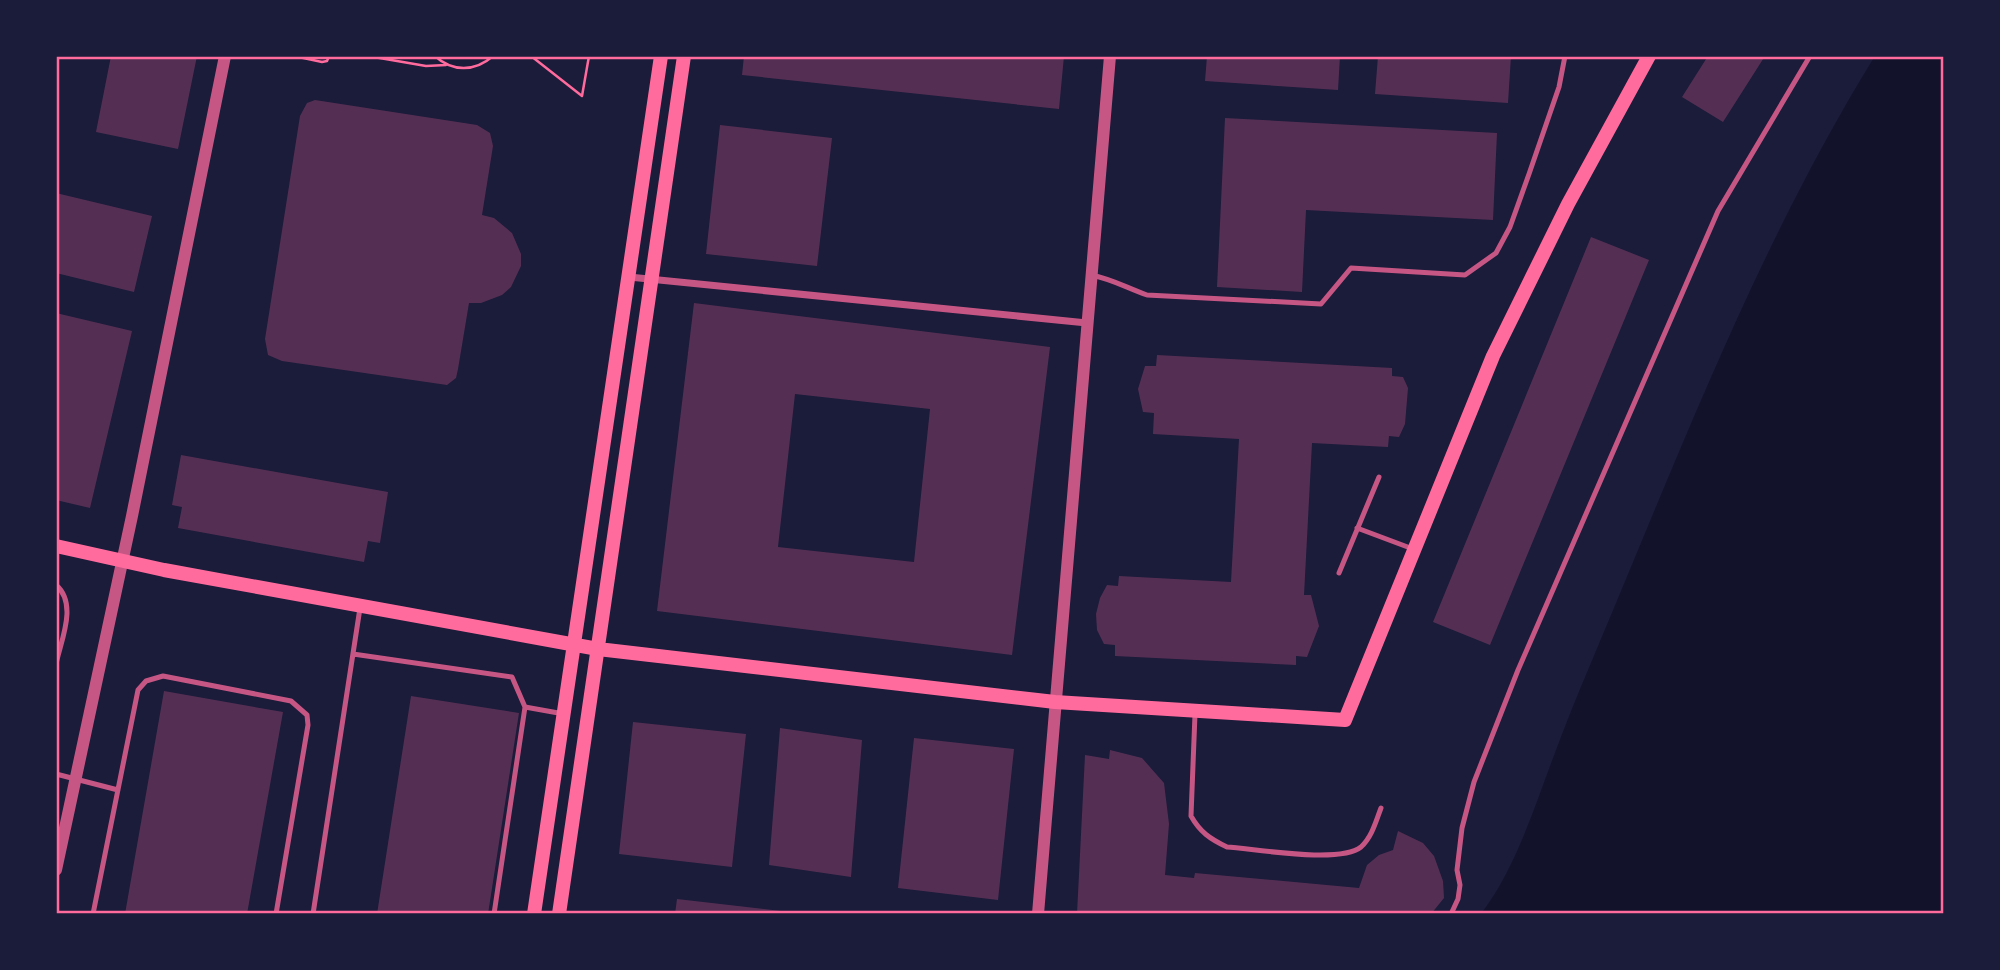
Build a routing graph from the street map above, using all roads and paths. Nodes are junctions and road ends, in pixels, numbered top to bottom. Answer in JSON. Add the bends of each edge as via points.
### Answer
{"nodes":[{"id":1,"x":225,"y":56,"type":"edge"},
{"id":2,"x":294,"y":56,"type":"edge"},
{"id":3,"x":329,"y":56,"type":"edge"},
{"id":4,"x":368,"y":56,"type":"edge"},
{"id":5,"x":435,"y":56,"type":"edge"},
{"id":6,"x":493,"y":56,"type":"edge"},
{"id":7,"x":531,"y":56,"type":"edge"},
{"id":8,"x":589,"y":56,"type":"edge"},
{"id":9,"x":661,"y":56,"type":"edge"},
{"id":10,"x":684,"y":56,"type":"edge"},
{"id":11,"x":1110,"y":56,"type":"edge"},
{"id":12,"x":1565,"y":56,"type":"edge"},
{"id":13,"x":1649,"y":56,"type":"edge"},
{"id":14,"x":1810,"y":56,"type":"edge"},
{"id":15,"x":446,"y":65,"type":"junction"},
{"id":16,"x":1091,"y":275,"type":"junction"},
{"id":17,"x":629,"y":277,"type":"junction"},
{"id":18,"x":652,"y":280,"type":"junction"},
{"id":19,"x":1087,"y":323,"type":"junction"},
{"id":20,"x":1379,"y":477,"type":"dead end"},
{"id":21,"x":1357,"y":528,"type":"junction"},
{"id":22,"x":56,"y":546,"type":"edge"},
{"id":23,"x":1413,"y":549,"type":"junction"},
{"id":24,"x":122,"y":562,"type":"junction"},
{"id":25,"x":1339,"y":573,"type":"dead end"},
{"id":26,"x":56,"y":585,"type":"edge"},
{"id":27,"x":360,"y":608,"type":"junction"},
{"id":28,"x":575,"y":646,"type":"junction"},
{"id":29,"x":598,"y":649,"type":"junction"},
{"id":30,"x":353,"y":653,"type":"junction"},
{"id":31,"x":56,"y":664,"type":"edge"},
{"id":32,"x":1055,"y":702,"type":"junction"},
{"id":33,"x":525,"y":707,"type":"junction"},
{"id":34,"x":1196,"y":710,"type":"junction"},
{"id":35,"x":565,"y":714,"type":"junction"},
{"id":36,"x":56,"y":774,"type":"edge"},
{"id":37,"x":75,"y":779,"type":"junction"},
{"id":38,"x":118,"y":790,"type":"junction"},
{"id":39,"x":1381,"y":808,"type":"dead end"},
{"id":40,"x":56,"y":870,"type":"edge"},
{"id":41,"x":93,"y":914,"type":"edge"},
{"id":42,"x":276,"y":914,"type":"edge"},
{"id":43,"x":313,"y":914,"type":"edge"},
{"id":44,"x":494,"y":914,"type":"edge"},
{"id":45,"x":534,"y":914,"type":"edge"},
{"id":46,"x":559,"y":914,"type":"edge"},
{"id":47,"x":1038,"y":914,"type":"edge"},
{"id":48,"x":1451,"y":914,"type":"edge"}],
"edges":[{"from":1,"to":24,"type":"street"},
{"from":2,"to":3,"type":"path","via":[[322,62]]},
{"from":4,"to":15,"type":"path"},
{"from":5,"to":15,"type":"path"},
{"from":6,"to":15,"type":"path","via":[[467,69]]},
{"from":7,"to":8,"type":"path","via":[[582,96]]},
{"from":9,"to":17,"type":"main road"},
{"from":10,"to":18,"type":"main road"},
{"from":11,"to":16,"type":"street"},
{"from":12,"to":16,"type":"lane","via":[[1559,87],[1510,227],[1496,253],[1465,275],[1351,268],[1321,304],[1147,296],[1116,280]]},
{"from":13,"to":23,"type":"main road","via":[[1493,356]]},
{"from":14,"to":48,"type":"lane","via":[[1718,211],[1518,670],[1474,782],[1460,838],[1459,892]]},
{"from":16,"to":19,"type":"street"},
{"from":17,"to":18,"type":"street"},
{"from":17,"to":28,"type":"main road"},
{"from":18,"to":19,"type":"street"},
{"from":18,"to":29,"type":"main road"},
{"from":19,"to":32,"type":"street"},
{"from":20,"to":21,"type":"lane"},
{"from":21,"to":23,"type":"lane"},
{"from":21,"to":25,"type":"lane"},
{"from":22,"to":24,"type":"main road"},
{"from":23,"to":34,"type":"main road","via":[[1345,720]]},
{"from":24,"to":27,"type":"main road"},
{"from":24,"to":37,"type":"street"},
{"from":26,"to":31,"type":"lane","via":[[68,611]]},
{"from":27,"to":28,"type":"main road"},
{"from":27,"to":30,"type":"lane"},
{"from":28,"to":29,"type":"main road"},
{"from":28,"to":35,"type":"main road"},
{"from":29,"to":32,"type":"main road"},
{"from":29,"to":46,"type":"main road"},
{"from":30,"to":33,"type":"lane","via":[[512,677]]},
{"from":30,"to":43,"type":"lane"},
{"from":32,"to":34,"type":"main road"},
{"from":32,"to":47,"type":"street"},
{"from":33,"to":35,"type":"lane"},
{"from":33,"to":44,"type":"lane"},
{"from":34,"to":39,"type":"lane","via":[[1191,816],[1212,840],[1227,846],[1339,855],[1360,848],[1373,831]]},
{"from":35,"to":45,"type":"main road"},
{"from":36,"to":37,"type":"lane"},
{"from":37,"to":38,"type":"lane"},
{"from":37,"to":40,"type":"street"},
{"from":38,"to":41,"type":"lane"},
{"from":38,"to":42,"type":"lane","via":[[138,690],[155,677],[301,706],[308,725]]}]}
